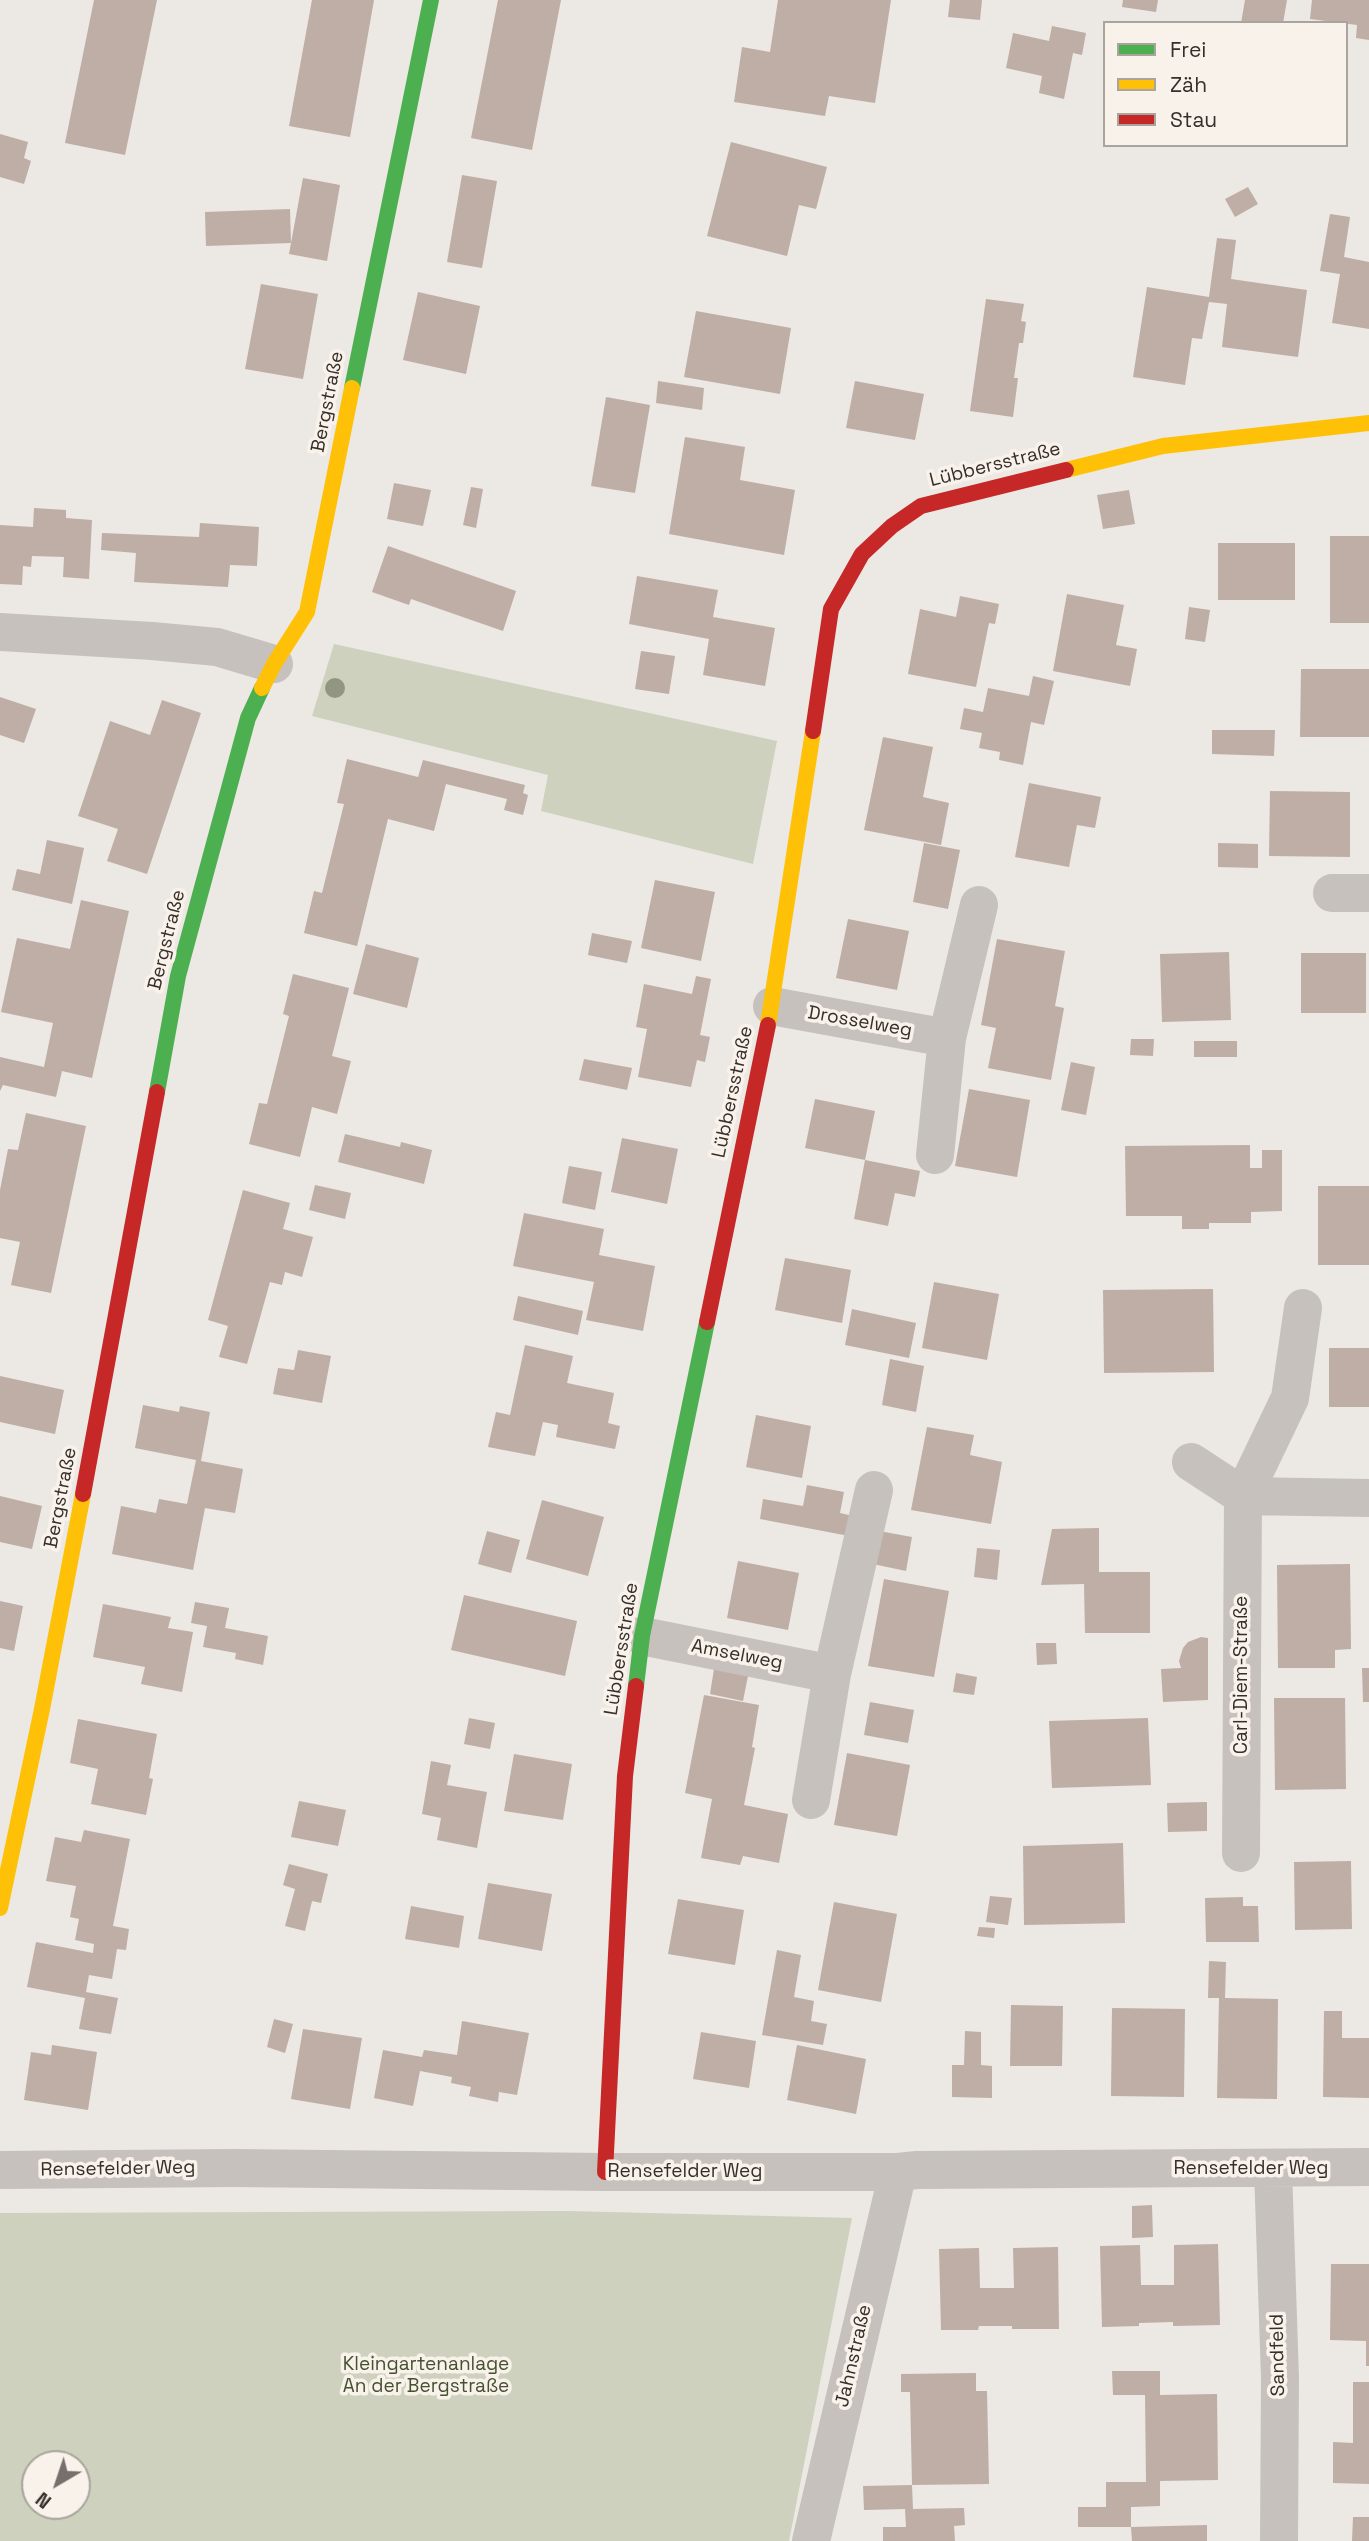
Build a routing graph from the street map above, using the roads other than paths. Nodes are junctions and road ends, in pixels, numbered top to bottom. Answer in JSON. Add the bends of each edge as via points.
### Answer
{"nodes":[{"id":1,"x":431,"y":0,"type":"edge"},
{"id":2,"x":1369,"y":423,"type":"edge"},
{"id":3,"x":0,"y":632,"type":"edge"},
{"id":4,"x":274,"y":664,"type":"junction"},
{"id":5,"x":979,"y":905,"type":"dead end"},
{"id":6,"x":772,"y":1006,"type":"junction"},
{"id":7,"x":947,"y":1038,"type":"junction"},
{"id":8,"x":935,"y":1155,"type":"dead end"},
{"id":9,"x":1303,"y":1308,"type":"dead end"},
{"id":10,"x":1191,"y":1462,"type":"dead end"},
{"id":11,"x":874,"y":1490,"type":"dead end"},
{"id":12,"x":1243,"y":1496,"type":"junction"},
{"id":13,"x":1369,"y":1498,"type":"edge"},
{"id":14,"x":642,"y":1636,"type":"junction"},
{"id":15,"x":832,"y":1674,"type":"junction"},
{"id":16,"x":811,"y":1800,"type":"dead end"},
{"id":17,"x":1241,"y":1853,"type":"dead end"},
{"id":18,"x":0,"y":1908,"type":"edge"},
{"id":19,"x":1369,"y":2167,"type":"edge"},
{"id":20,"x":1273,"y":2169,"type":"junction"},
{"id":21,"x":0,"y":2170,"type":"edge"},
{"id":22,"x":605,"y":2172,"type":"junction"},
{"id":23,"x":898,"y":2172,"type":"junction"},
{"id":24,"x":811,"y":2541,"type":"edge"},
{"id":25,"x":1279,"y":2541,"type":"edge"}],
"edges":[{"from":1,"to":4,"type":"street","name":"Bergstraße","via":[[307,612]]},
{"from":2,"to":6,"type":"street","name":"Lübbersstraße","via":[[1163,446],[995,485],[921,506],[862,554],[831,609]]},
{"from":3,"to":4,"type":"street","via":[[217,647]]},
{"from":4,"to":18,"type":"street","name":"Bergstraße","via":[[248,718],[178,976],[58,1627]]},
{"from":5,"to":7,"type":"street"},
{"from":6,"to":7,"type":"street","name":"Drosselweg"},
{"from":6,"to":14,"type":"street","name":"Lübbersstraße"},
{"from":7,"to":8,"type":"street"},
{"from":9,"to":12,"type":"street","name":"Carl-Diem-Straße","via":[[1290,1398]]},
{"from":10,"to":12,"type":"street"},
{"from":11,"to":15,"type":"street"},
{"from":12,"to":13,"type":"street"},
{"from":12,"to":17,"type":"street","name":"Carl-Diem-Straße"},
{"from":14,"to":15,"type":"street","name":"Amselweg"},
{"from":14,"to":22,"type":"street","name":"Lübbersstraße","via":[[625,1776]]},
{"from":15,"to":16,"type":"street"},
{"from":19,"to":20,"type":"street","name":"Rensefelder Weg"},
{"from":20,"to":23,"type":"street","name":"Rensefelder Weg"},
{"from":20,"to":25,"type":"street","name":"Sandfeld","via":[[1280,2378]]},
{"from":21,"to":22,"type":"street","name":"Rensefelder Weg"},
{"from":22,"to":23,"type":"street","name":"Rensefelder Weg"},
{"from":23,"to":24,"type":"street","name":"Jahnstraße"}]}
